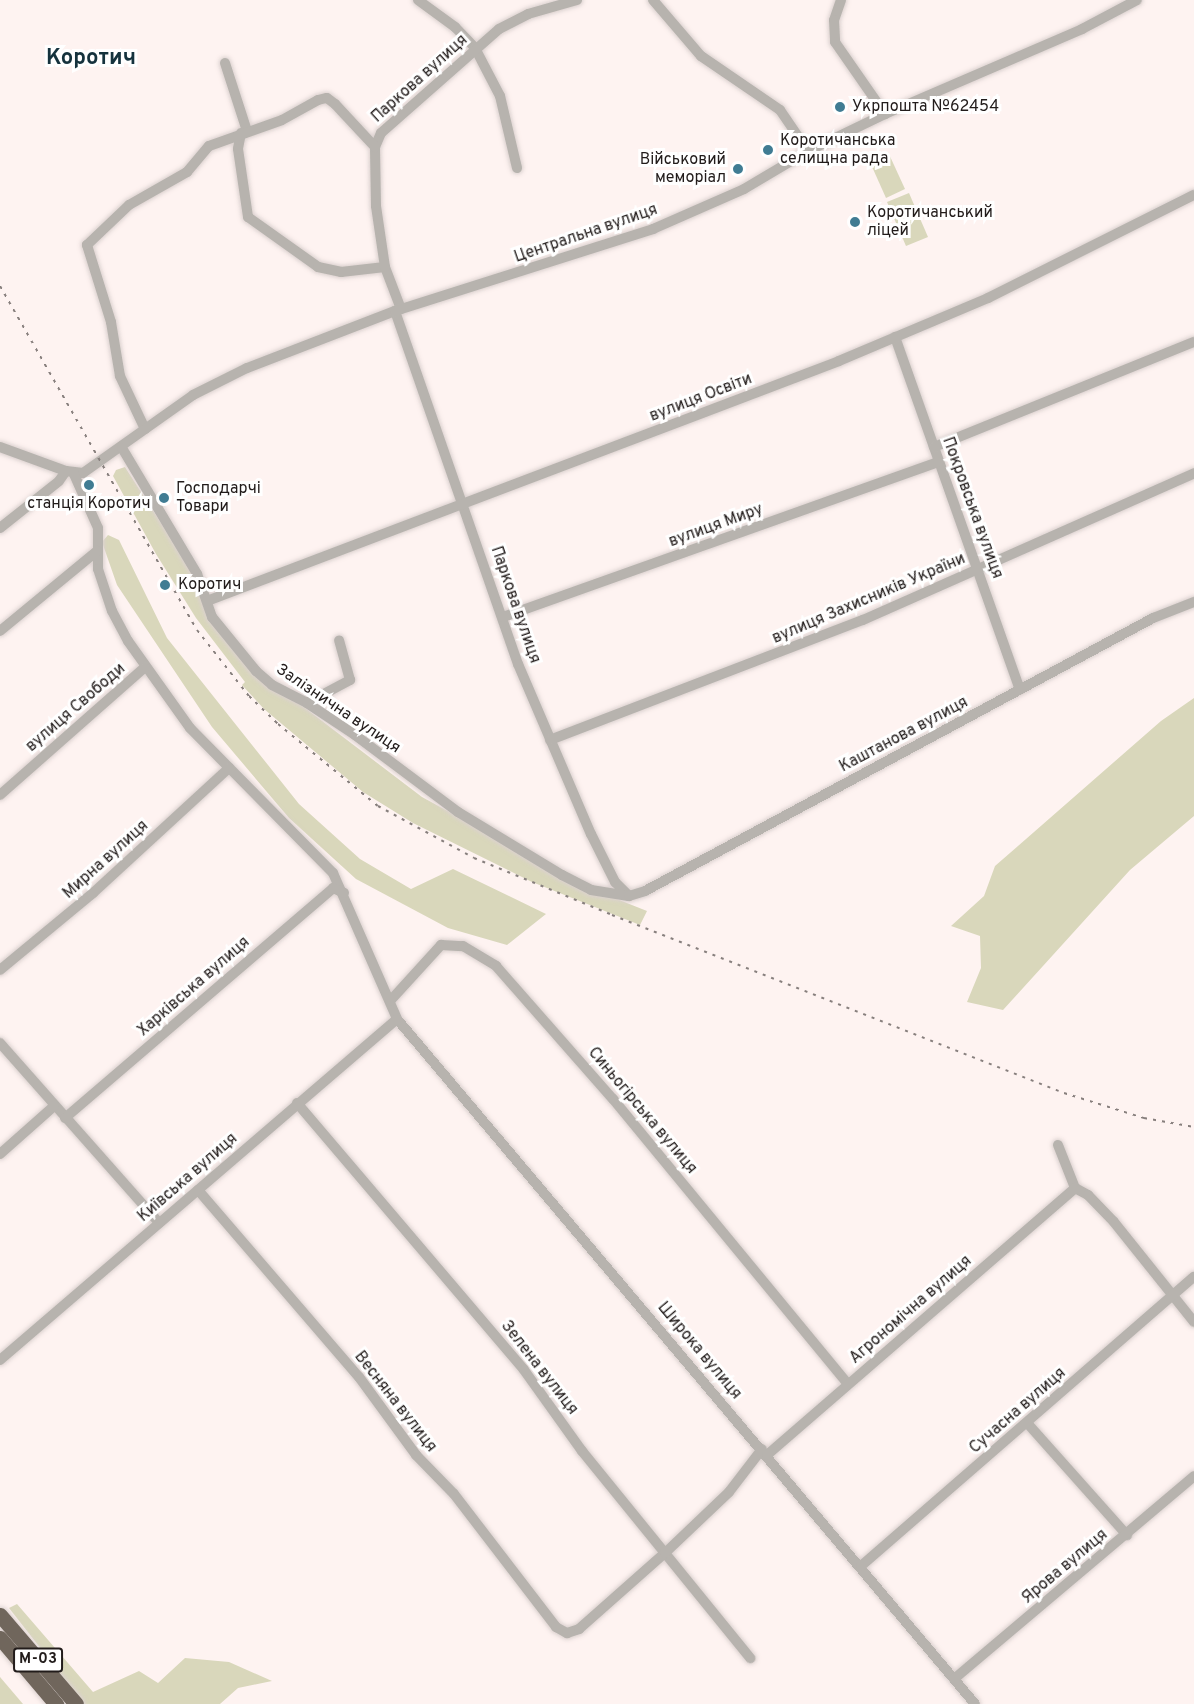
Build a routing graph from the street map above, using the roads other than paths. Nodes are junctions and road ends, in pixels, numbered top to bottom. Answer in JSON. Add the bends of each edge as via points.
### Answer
{"nodes":[{"id":1,"x":577,"y":0,"type":"edge"},
{"id":2,"x":653,"y":0,"type":"edge"},
{"id":3,"x":841,"y":0,"type":"edge"},
{"id":4,"x":1137,"y":0,"type":"edge"},
{"id":5,"x":422,"y":1,"type":"edge"},
{"id":6,"x":475,"y":48,"type":"junction"},
{"id":7,"x":225,"y":63,"type":"dead end"},
{"id":8,"x":885,"y":114,"type":"junction"},
{"id":9,"x":244,"y":132,"type":"junction"},
{"id":10,"x":375,"y":147,"type":"junction"},
{"id":11,"x":808,"y":151,"type":"junction"},
{"id":12,"x":517,"y":168,"type":"dead end"},
{"id":13,"x":1194,"y":195,"type":"edge"},
{"id":14,"x":385,"y":267,"type":"junction"},
{"id":15,"x":398,"y":310,"type":"junction"},
{"id":16,"x":895,"y":336,"type":"junction"},
{"id":17,"x":1194,"y":342,"type":"edge"},
{"id":18,"x":145,"y":429,"type":"junction"},
{"id":19,"x":0,"y":447,"type":"edge"},
{"id":20,"x":934,"y":447,"type":"junction"},
{"id":21,"x":122,"y":448,"type":"junction"},
{"id":22,"x":938,"y":462,"type":"junction"},
{"id":23,"x":70,"y":472,"type":"junction"},
{"id":24,"x":1194,"y":473,"type":"edge"},
{"id":25,"x":464,"y":504,"type":"junction"},
{"id":26,"x":0,"y":528,"type":"edge"},
{"id":27,"x":97,"y":551,"type":"junction"},
{"id":28,"x":978,"y":570,"type":"junction"},
{"id":29,"x":207,"y":602,"type":"junction"},
{"id":30,"x":1194,"y":602,"type":"edge"},
{"id":31,"x":503,"y":617,"type":"junction"},
{"id":32,"x":0,"y":631,"type":"edge"},
{"id":33,"x":339,"y":640,"type":"dead end"},
{"id":34,"x":146,"y":667,"type":"junction"},
{"id":35,"x":1020,"y":690,"type":"junction"},
{"id":36,"x":307,"y":703,"type":"junction"},
{"id":37,"x":550,"y":740,"type":"junction"},
{"id":38,"x":229,"y":768,"type":"junction"},
{"id":39,"x":0,"y":795,"type":"edge"},
{"id":40,"x":344,"y":893,"type":"junction"},
{"id":41,"x":630,"y":896,"type":"junction"},
{"id":42,"x":0,"y":970,"type":"edge"},
{"id":43,"x":390,"y":1001,"type":"junction"},
{"id":44,"x":397,"y":1019,"type":"junction"},
{"id":45,"x":0,"y":1043,"type":"edge"},
{"id":46,"x":297,"y":1103,"type":"junction"},
{"id":47,"x":54,"y":1106,"type":"junction"},
{"id":48,"x":65,"y":1118,"type":"junction"},
{"id":49,"x":1059,"y":1145,"type":"dead end"},
{"id":50,"x":0,"y":1154,"type":"edge"},
{"id":51,"x":1075,"y":1188,"type":"junction"},
{"id":52,"x":198,"y":1190,"type":"junction"},
{"id":53,"x":159,"y":1223,"type":"junction"},
{"id":54,"x":1194,"y":1277,"type":"edge"},
{"id":55,"x":1172,"y":1296,"type":"junction"},
{"id":56,"x":1194,"y":1322,"type":"edge"},
{"id":57,"x":0,"y":1360,"type":"edge"},
{"id":58,"x":848,"y":1384,"type":"junction"},
{"id":59,"x":1028,"y":1424,"type":"junction"},
{"id":60,"x":765,"y":1452,"type":"junction"},
{"id":61,"x":1194,"y":1476,"type":"edge"},
{"id":62,"x":1127,"y":1535,"type":"junction"},
{"id":63,"x":665,"y":1553,"type":"junction"},
{"id":64,"x":861,"y":1566,"type":"junction"},
{"id":65,"x":0,"y":1615,"type":"edge"},
{"id":66,"x":567,"y":1633,"type":"joint"},
{"id":67,"x":0,"y":1638,"type":"edge"},
{"id":68,"x":750,"y":1658,"type":"dead end"},
{"id":69,"x":954,"y":1679,"type":"junction"},
{"id":70,"x":56,"y":1704,"type":"edge"},
{"id":71,"x":76,"y":1704,"type":"edge"},
{"id":72,"x":975,"y":1704,"type":"edge"}],
"edges":[{"from":1,"to":6,"type":"street","name":"Паркова вулиця","via":[[528,14]]},
{"from":2,"to":11,"type":"street","via":[[701,56],[780,110]]},
{"from":3,"to":8,"type":"street","via":[[834,20],[835,42]]},
{"from":4,"to":8,"type":"street","name":"Центральна вулиця","via":[[1082,29]]},
{"from":5,"to":6,"type":"street"},
{"from":6,"to":10,"type":"street","name":"Паркова вулиця","via":[[384,127]]},
{"from":6,"to":12,"type":"street","via":[[500,96]]},
{"from":7,"to":9,"type":"street"},
{"from":8,"to":11,"type":"street","name":"Центральна вулиця"},
{"from":9,"to":10,"type":"street","via":[[282,120],[327,98]]},
{"from":9,"to":14,"type":"street","via":[[238,149],[248,217],[318,267],[341,272]]},
{"from":9,"to":18,"type":"street","via":[[209,146],[187,172],[129,205],[87,244],[111,322],[120,376]]},
{"from":10,"to":14,"type":"street","name":"Паркова вулиця","via":[[376,206]]},
{"from":11,"to":15,"type":"street","name":"Центральна вулиця","via":[[744,189],[653,230]]},
{"from":13,"to":16,"type":"street","name":"вулиця Освіти","via":[[988,298]]},
{"from":14,"to":15,"type":"street","name":"Паркова вулиця"},
{"from":15,"to":18,"type":"street","name":"Центральна вулиця","via":[[248,368],[193,395]]},
{"from":15,"to":25,"type":"street","name":"Паркова вулиця"},
{"from":16,"to":20,"type":"street","name":"Покровська вулиця"},
{"from":16,"to":25,"type":"street","name":"вулиця Освіти"},
{"from":17,"to":20,"type":"street"},
{"from":18,"to":21,"type":"street","name":"Центральна вулиця"},
{"from":19,"to":23,"type":"street"},
{"from":20,"to":22,"type":"street","name":"Покровська вулиця"},
{"from":21,"to":23,"type":"street","name":"Центральна вулиця","via":[[83,473]]},
{"from":21,"to":29,"type":"street","name":"Залізнична вулиця","via":[[197,574]]},
{"from":22,"to":28,"type":"street","name":"Покровська вулиця"},
{"from":22,"to":31,"type":"street","name":"вулиця Миру"},
{"from":23,"to":26,"type":"street"},
{"from":23,"to":27,"type":"street","name":"Широка вулиця","via":[[98,528]]},
{"from":24,"to":28,"type":"street","name":"вулиця Захисників України"},
{"from":25,"to":29,"type":"street","name":"вулиця Освіти"},
{"from":25,"to":31,"type":"street","name":"Паркова вулиця"},
{"from":27,"to":32,"type":"street"},
{"from":27,"to":34,"type":"street","name":"Широка вулиця","via":[[98,569],[112,611]]},
{"from":28,"to":35,"type":"street","name":"Покровська вулиця"},
{"from":28,"to":37,"type":"street","name":"вулиця Захисників України","via":[[863,620]]},
{"from":29,"to":36,"type":"street","name":"Залізнична вулиця","via":[[217,624],[255,670],[272,685]]},
{"from":30,"to":35,"type":"street","name":"Каштанова вулиця","via":[[1153,618]]},
{"from":31,"to":37,"type":"street","name":"Паркова вулиця"},
{"from":33,"to":36,"type":"street","via":[[350,680]]},
{"from":34,"to":38,"type":"street","name":"Широка вулиця","via":[[190,728]]},
{"from":34,"to":39,"type":"street","name":"вулиця Свободи"},
{"from":35,"to":41,"type":"street","name":"Каштанова вулиця"},
{"from":36,"to":41,"type":"street","name":"Залізнична вулиця","via":[[458,812],[562,875],[591,890]]},
{"from":37,"to":41,"type":"street","name":"Паркова вулиця","via":[[615,882]]},
{"from":38,"to":40,"type":"street","name":"Широка вулиця","via":[[320,857]]},
{"from":38,"to":42,"type":"street","name":"Мирна вулиця","via":[[93,893]]},
{"from":40,"to":43,"type":"street","name":"Широка вулиця"},
{"from":40,"to":48,"type":"street","name":"Харківська вулиця","via":[[333,888]]},
{"from":43,"to":44,"type":"street","name":"Широка вулиця"},
{"from":43,"to":58,"type":"street","name":"Синьогірська вулиця","via":[[441,945],[463,946],[496,966],[621,1108]]},
{"from":44,"to":46,"type":"street","name":"Київська вулиця"},
{"from":44,"to":60,"type":"street","name":"Широка вулиця"},
{"from":45,"to":47,"type":"street"},
{"from":46,"to":52,"type":"street","name":"Київська вулиця"},
{"from":46,"to":63,"type":"street","name":"Зелена вулиця","via":[[524,1370]]},
{"from":47,"to":48,"type":"street"},
{"from":47,"to":50,"type":"street"},
{"from":48,"to":53,"type":"street"},
{"from":49,"to":51,"type":"street"},
{"from":51,"to":55,"type":"street","via":[[1088,1195],[1114,1222]]},
{"from":51,"to":58,"type":"street","name":"Агрономічна вулиця"},
{"from":52,"to":53,"type":"street","name":"Київська вулиця"},
{"from":52,"to":66,"type":"street","name":"Весняна вулиця","via":[[359,1377],[416,1455],[454,1494],[556,1627]]},
{"from":53,"to":57,"type":"street","name":"Київська вулиця"},
{"from":54,"to":55,"type":"street","name":"Сучасна вулиця"},
{"from":55,"to":56,"type":"street"},
{"from":55,"to":59,"type":"street","name":"Сучасна вулиця"},
{"from":58,"to":60,"type":"street","name":"Агрономічна вулиця"},
{"from":59,"to":62,"type":"street"},
{"from":59,"to":64,"type":"street","name":"Сучасна вулиця"},
{"from":60,"to":63,"type":"street","name":"Агрономічна вулиця"},
{"from":60,"to":64,"type":"street","name":"Широка вулиця"},
{"from":61,"to":62,"type":"street","name":"Ярова вулиця"},
{"from":62,"to":69,"type":"street","name":"Ярова вулиця"},
{"from":63,"to":66,"type":"street","name":"Агрономічна вулиця","via":[[579,1629]]},
{"from":63,"to":68,"type":"street","name":"Зелена вулиця"},
{"from":64,"to":69,"type":"street","name":"Широка вулиця"},
{"from":65,"to":71,"type":"highway","number":"М-03"},
{"from":67,"to":70,"type":"highway","number":"М-03"},
{"from":69,"to":72,"type":"street","name":"Широка вулиця"}]}
